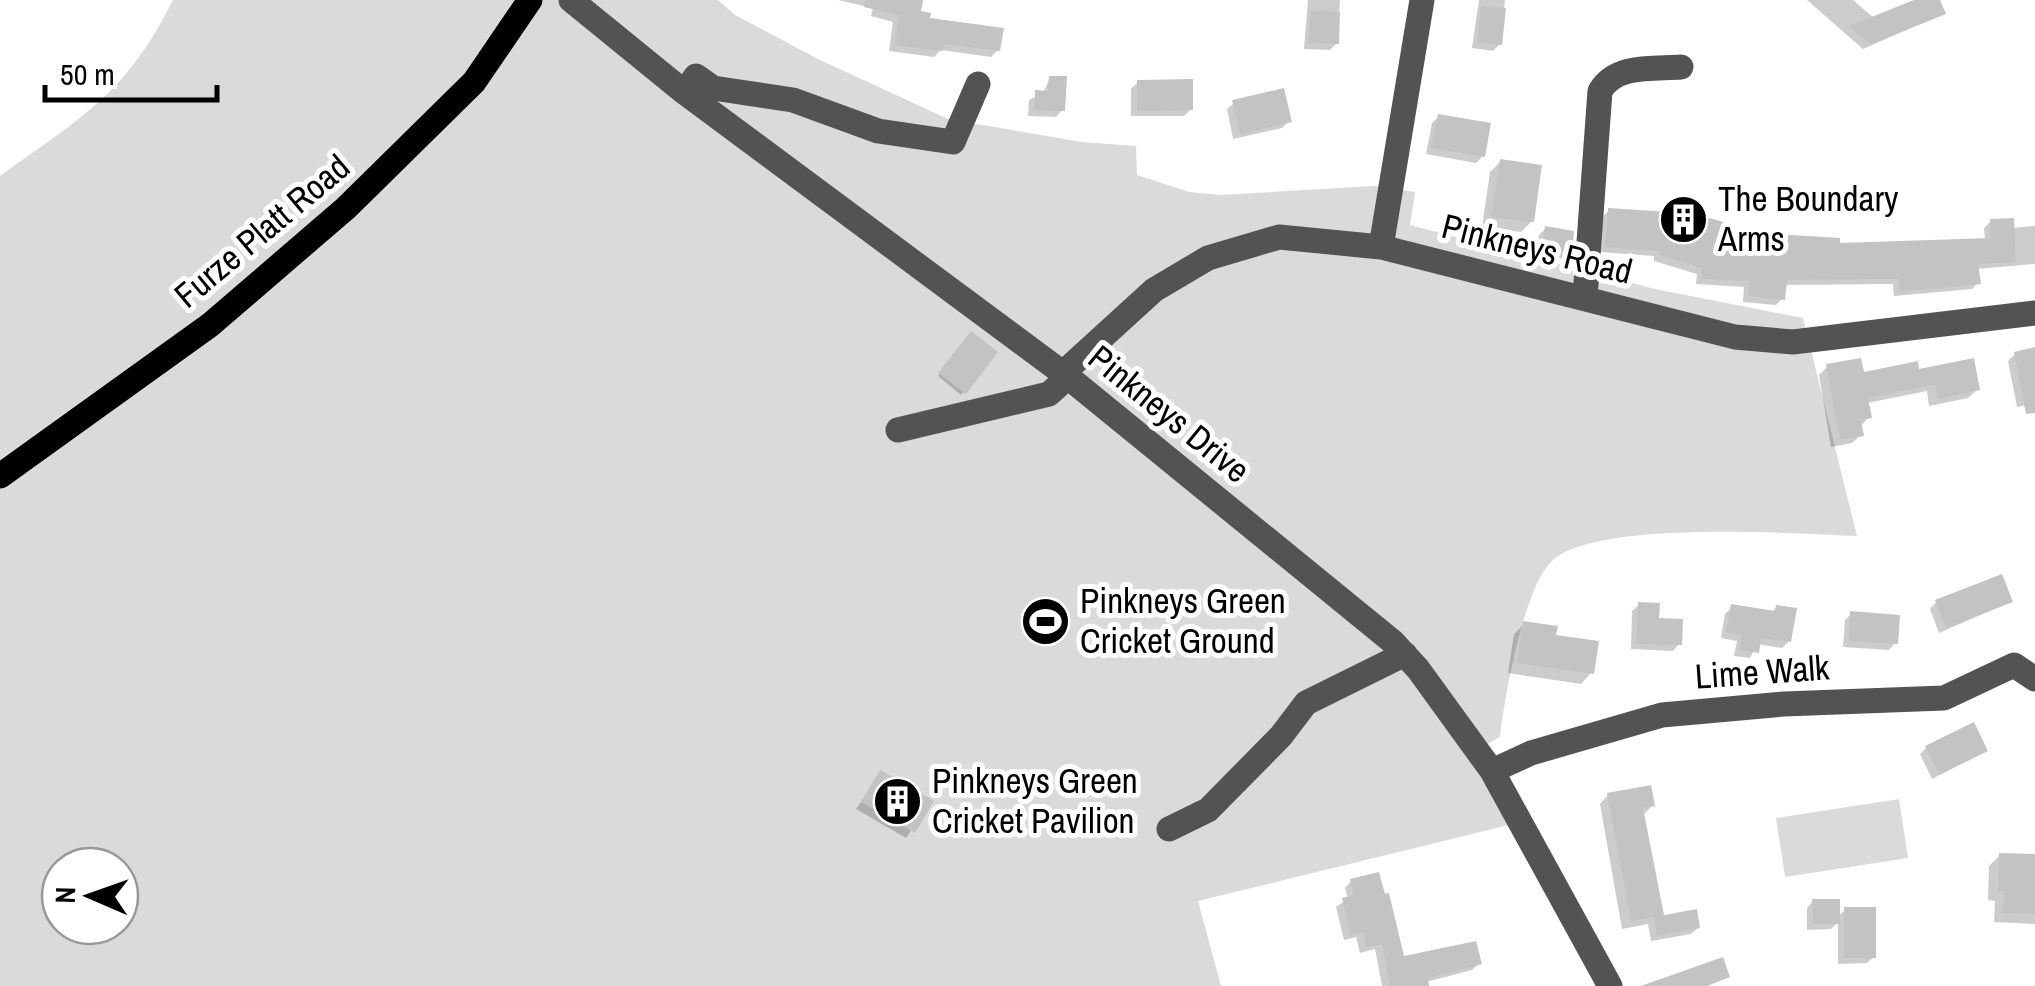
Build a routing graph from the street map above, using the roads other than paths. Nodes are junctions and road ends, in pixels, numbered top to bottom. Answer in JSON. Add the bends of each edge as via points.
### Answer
{"nodes":[{"id":1,"x":530,"y":0,"type":"edge"},
{"id":2,"x":571,"y":0,"type":"edge"},
{"id":3,"x":1422,"y":0,"type":"edge"},
{"id":4,"x":1680,"y":67,"type":"dead end"},
{"id":5,"x":978,"y":84,"type":"dead end"},
{"id":6,"x":684,"y":92,"type":"junction"},
{"id":7,"x":1382,"y":247,"type":"junction"},
{"id":8,"x":1585,"y":298,"type":"junction"},
{"id":9,"x":2035,"y":313,"type":"edge"},
{"id":10,"x":1066,"y":375,"type":"junction"},
{"id":11,"x":898,"y":430,"type":"dead end"},
{"id":12,"x":0,"y":476,"type":"edge"},
{"id":13,"x":1404,"y":654,"type":"junction"},
{"id":14,"x":2035,"y":679,"type":"edge"},
{"id":15,"x":1492,"y":770,"type":"junction"},
{"id":16,"x":1169,"y":828,"type":"dead end"},
{"id":17,"x":1610,"y":986,"type":"edge"}],
"edges":[{"from":1,"to":12,"type":"main road","name":"Furze Platt Road","via":[[474,82],[358,196],[210,324]]},
{"from":2,"to":6,"type":"street","name":"Pinkneys Drive"},
{"from":3,"to":7,"type":"street"},
{"from":4,"to":8,"type":"street","via":[[1627,70],[1600,91]]},
{"from":5,"to":6,"type":"street","via":[[954,142],[878,131],[793,100],[713,88],[696,76]]},
{"from":6,"to":10,"type":"street","name":"Pinkneys Drive"},
{"from":7,"to":8,"type":"street","name":"Pinkneys Road"},
{"from":7,"to":10,"type":"street","name":"Pinkneys Road","via":[[1280,237],[1208,258],[1154,290]]},
{"from":8,"to":9,"type":"street","name":"Pinkneys Road","via":[[1734,336],[1792,342]]},
{"from":10,"to":11,"type":"street","name":"Pinkneys Road","via":[[1048,394]]},
{"from":10,"to":13,"type":"street","name":"Pinkneys Drive"},
{"from":13,"to":15,"type":"street","name":"Pinkneys Drive"},
{"from":13,"to":16,"type":"street","via":[[1306,703],[1208,810]]},
{"from":14,"to":15,"type":"street","name":"Lime Walk","via":[[2014,666],[1944,698],[1662,715]]},
{"from":15,"to":17,"type":"street","name":"Pinkneys Drive"}]}
